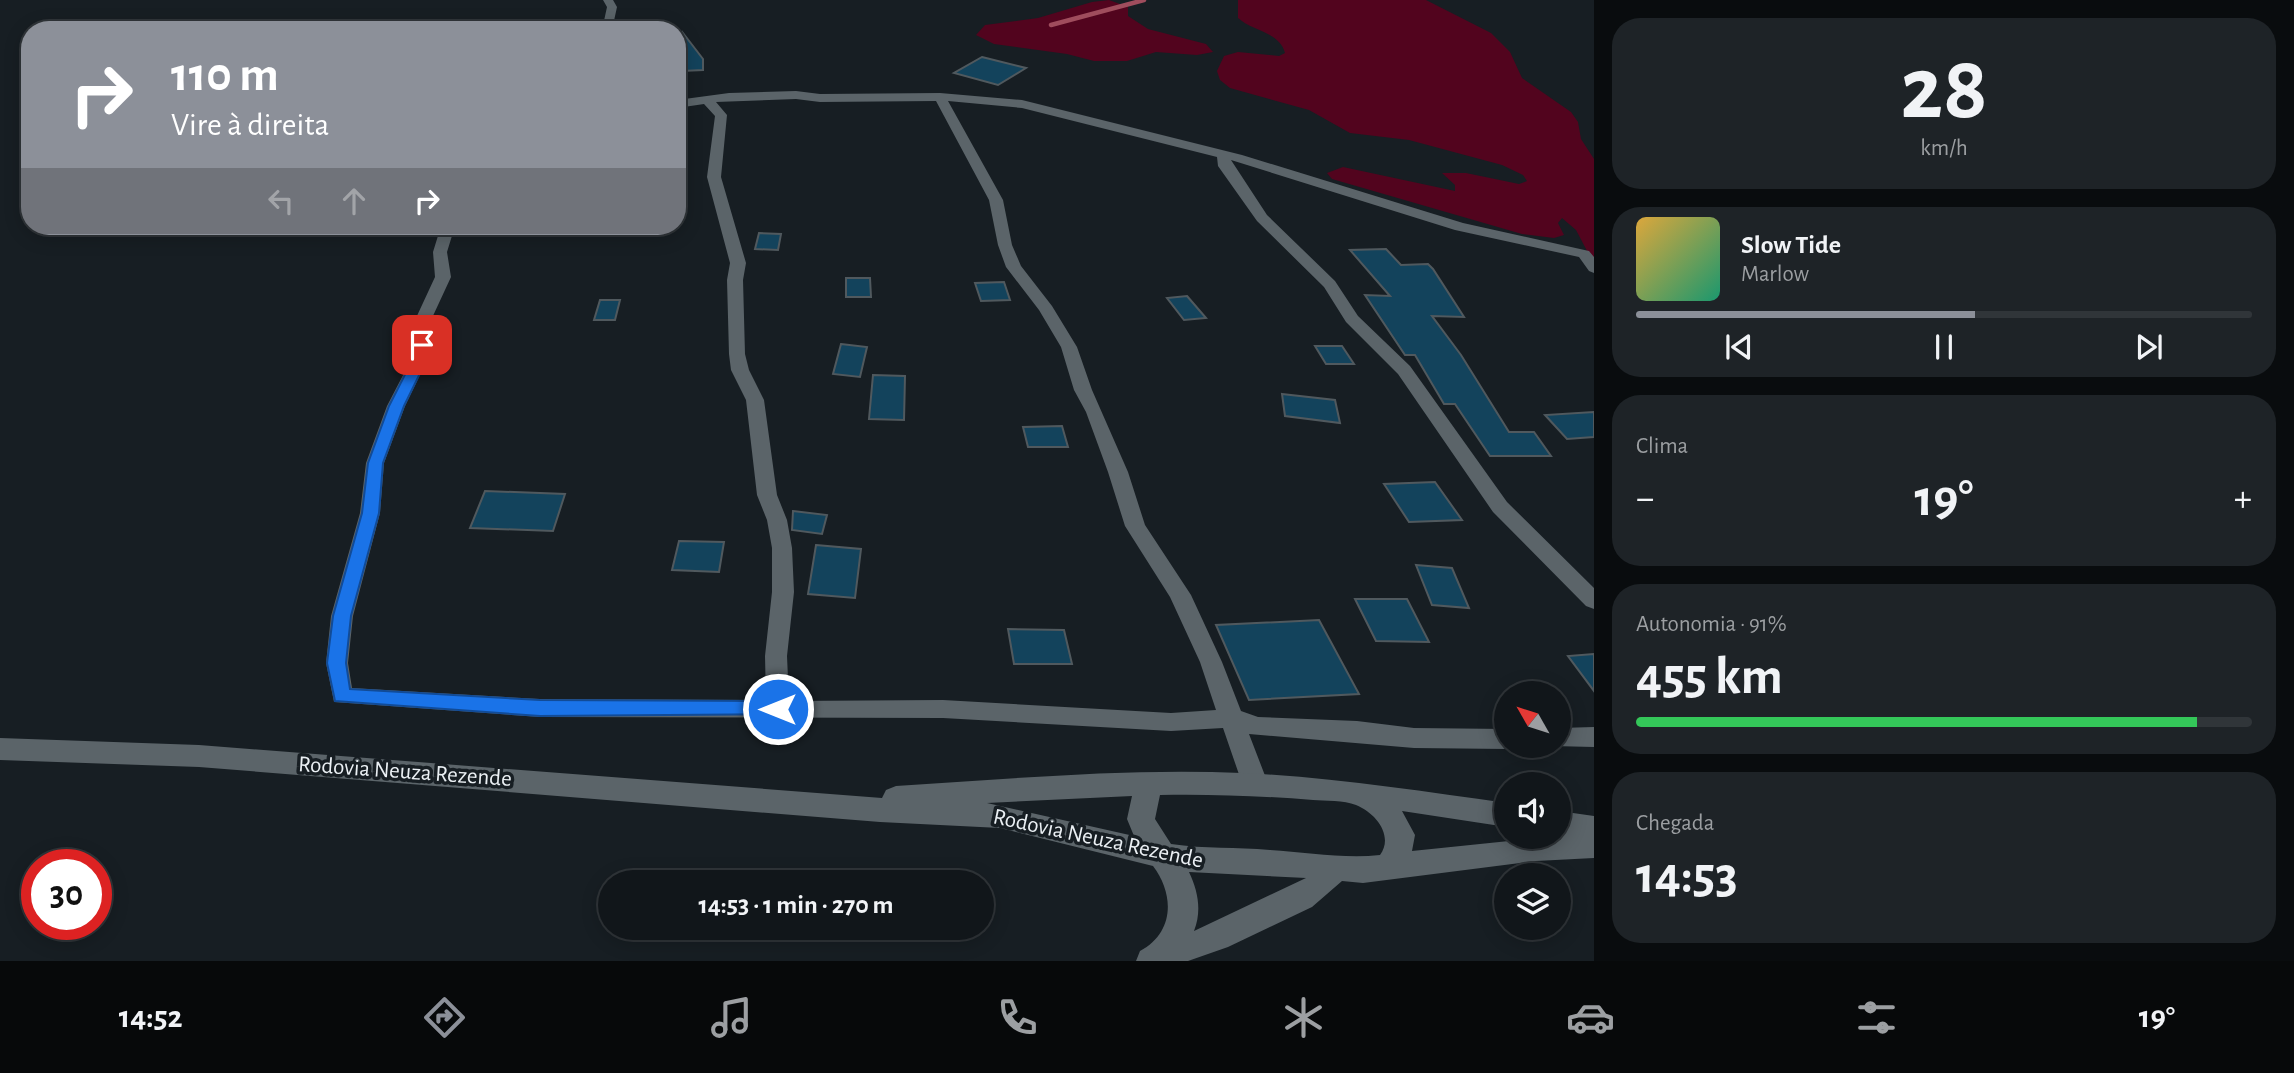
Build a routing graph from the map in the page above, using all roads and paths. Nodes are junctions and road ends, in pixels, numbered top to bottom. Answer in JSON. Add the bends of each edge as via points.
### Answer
{"nodes":[{"id":1,"x":608,"y":0,"type":"edge"},
{"id":2,"x":609,"y":21,"type":"edge"},
{"id":3,"x":940,"y":97,"type":"junction"},
{"id":4,"x":707,"y":100,"type":"junction"},
{"id":5,"x":686,"y":103,"type":"edge"},
{"id":6,"x":1223,"y":155,"type":"junction"},
{"id":7,"x":445,"y":235,"type":"edge"},
{"id":8,"x":1594,"y":268,"type":"edge"},
{"id":9,"x":1594,"y":601,"type":"edge"},
{"id":10,"x":778,"y":709,"type":"junction"},
{"id":11,"x":1232,"y":718,"type":"junction"},
{"id":12,"x":1594,"y":737,"type":"edge"},
{"id":13,"x":1572,"y":738,"type":"edge"},
{"id":14,"x":1494,"y":739,"type":"edge"},
{"id":15,"x":0,"y":748,"type":"edge"},
{"id":16,"x":1153,"y":783,"type":"junction"},
{"id":17,"x":1256,"y":786,"type":"junction"},
{"id":18,"x":1364,"y":795,"type":"junction"},
{"id":19,"x":810,"y":804,"type":"junction"},
{"id":20,"x":1494,"y":814,"type":"edge"},
{"id":21,"x":1571,"y":825,"type":"edge"},
{"id":22,"x":1594,"y":828,"type":"edge"},
{"id":23,"x":1594,"y":846,"type":"edge"},
{"id":24,"x":1166,"y":856,"type":"junction"},
{"id":25,"x":1388,"y":867,"type":"junction"},
{"id":26,"x":1335,"y":868,"type":"junction"},
{"id":27,"x":1159,"y":956,"type":"edge"}],
"edges":[{"from":1,"to":2,"type":"street"},
{"from":3,"to":4,"type":"street","via":[[776,95]]},
{"from":3,"to":6,"type":"street","via":[[1022,104]]},
{"from":3,"to":11,"type":"street","via":[[996,200],[1004,245],[1014,267],[1069,347],[1135,526],[1180,595],[1216,671]]},
{"from":4,"to":5,"type":"street"},
{"from":4,"to":10,"type":"street","via":[[721,115],[714,177],[738,263],[737,354],[755,400],[766,495],[778,520],[782,548]]},
{"from":6,"to":8,"type":"street","via":[[1460,227],[1584,254]]},
{"from":6,"to":9,"type":"street","via":[[1225,166],[1262,218],[1330,284],[1352,318],[1404,370],[1495,501]]},
{"from":7,"to":10,"type":"street","via":[[440,252],[443,276],[424,318],[422,355],[375,463],[370,513],[342,616],[337,663],[342,696],[540,708]]},
{"from":10,"to":11,"type":"street","via":[[804,713],[844,708],[943,709],[1171,722]]},
{"from":11,"to":14,"type":"street","via":[[1258,727]]},
{"from":11,"to":17,"type":"street"},
{"from":12,"to":13,"type":"street"},
{"from":15,"to":19,"type":"street","name":"Rodovia Neuza Rezende","via":[[199,756]]},
{"from":16,"to":17,"type":"street","name":"Rodovia Neuza Rezende"},
{"from":16,"to":19,"type":"street","name":"Rodovia Neuza Rezende"},
{"from":16,"to":24,"type":"street","via":[[1140,806],[1140,820],[1152,843]]},
{"from":17,"to":18,"type":"street","name":"Rodovia Neuza Rezende"},
{"from":18,"to":20,"type":"street","name":"Rodovia Neuza Rezende"},
{"from":18,"to":25,"type":"street","via":[[1401,832],[1402,845]]},
{"from":19,"to":24,"type":"street","name":"Rodovia Neuza Rezende","via":[[1000,816]]},
{"from":21,"to":22,"type":"street"},
{"from":23,"to":25,"type":"street","name":"Rodovia Neuza Rezende"},
{"from":24,"to":26,"type":"street","name":"Rodovia Neuza Rezende","via":[[1212,863]]},
{"from":24,"to":27,"type":"street","via":[[1178,874],[1184,896],[1183,921]]},
{"from":25,"to":26,"type":"street","name":"Rodovia Neuza Rezende"},
{"from":26,"to":27,"type":"street","via":[[1301,900],[1217,937]]}]}
